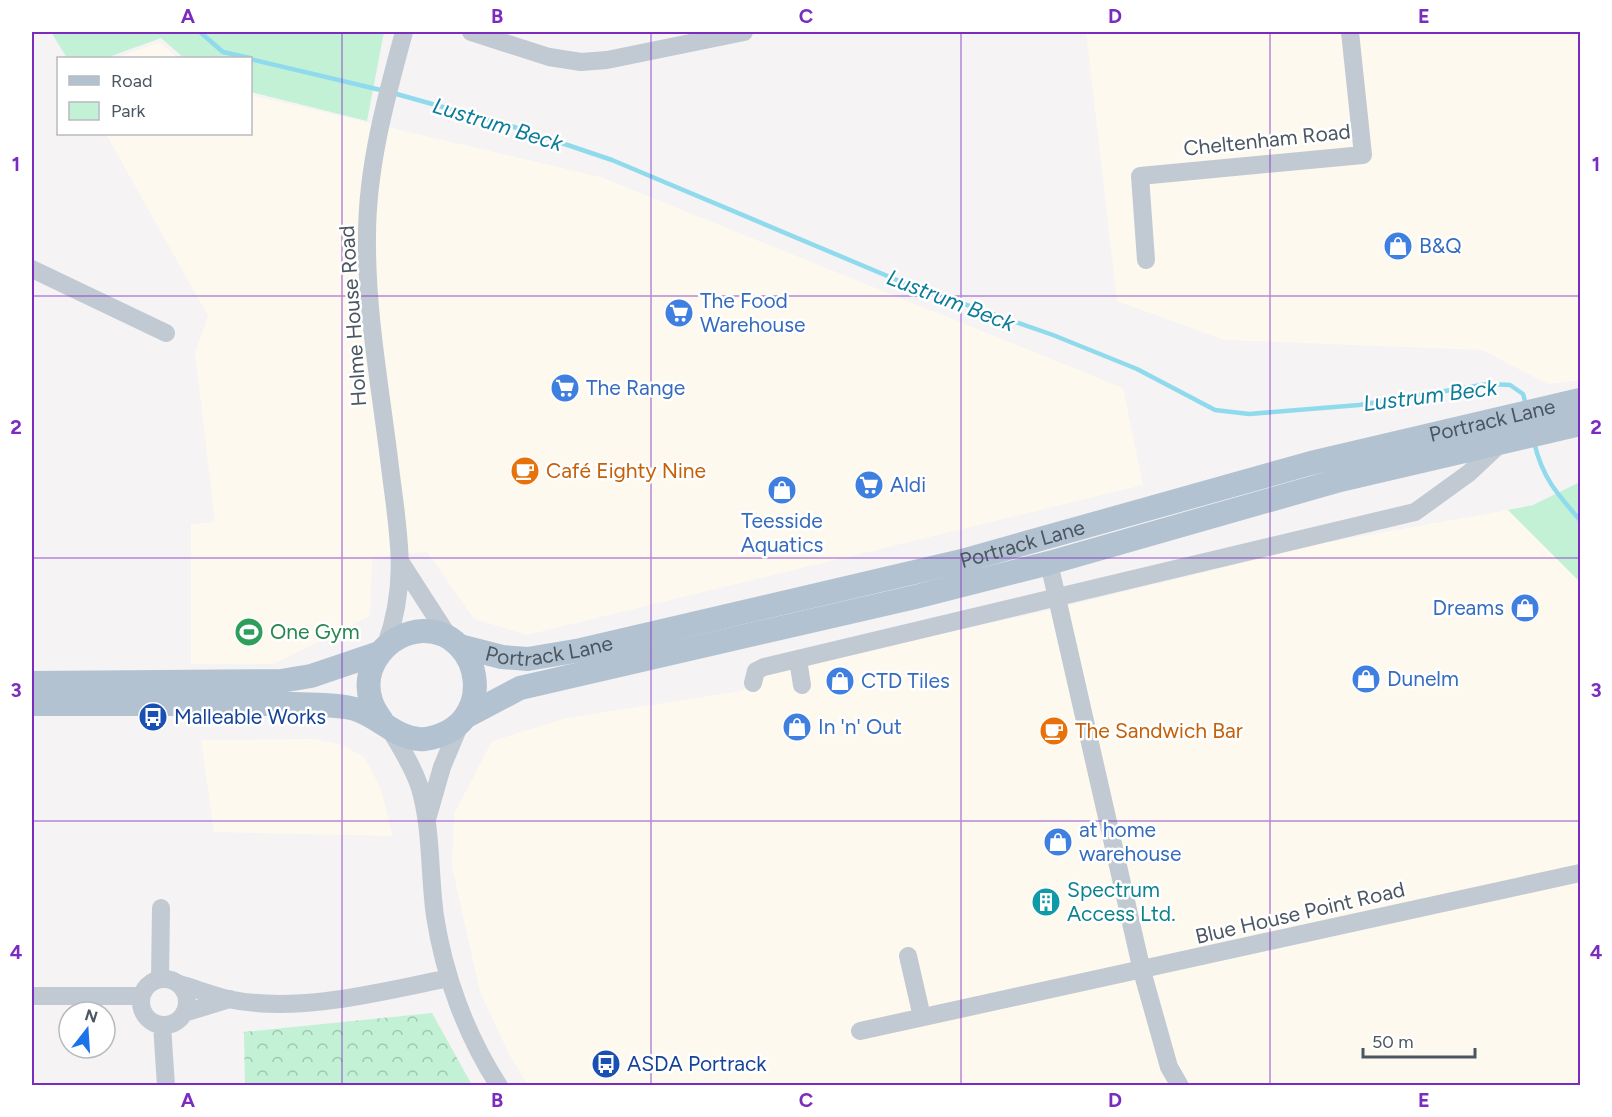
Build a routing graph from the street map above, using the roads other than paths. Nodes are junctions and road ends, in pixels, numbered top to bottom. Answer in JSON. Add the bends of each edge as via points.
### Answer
{"nodes":[{"id":1,"x":404,"y":32,"type":"edge"},
{"id":2,"x":469,"y":32,"type":"edge"},
{"id":3,"x":744,"y":32,"type":"edge"},
{"id":4,"x":1350,"y":32,"type":"edge"},
{"id":5,"x":680,"y":38,"type":"edge"},
{"id":6,"x":1146,"y":260,"type":"dead end"},
{"id":7,"x":32,"y":269,"type":"edge"},
{"id":8,"x":166,"y":333,"type":"dead end"},
{"id":9,"x":1581,"y":400,"type":"edge"},
{"id":10,"x":1565,"y":420,"type":"edge"},
{"id":11,"x":1508,"y":433,"type":"junction"},
{"id":12,"x":1049,"y":562,"type":"junction"},
{"id":13,"x":401,"y":563,"type":"junction"},
{"id":14,"x":1056,"y":598,"type":"junction"},
{"id":15,"x":455,"y":643,"type":"junction"},
{"id":16,"x":382,"y":649,"type":"junction"},
{"id":17,"x":798,"y":660,"type":"junction"},
{"id":18,"x":32,"y":683,"type":"edge"},
{"id":19,"x":753,"y":683,"type":"dead end"},
{"id":20,"x":802,"y":685,"type":"dead end"},
{"id":21,"x":32,"y":705,"type":"edge"},
{"id":22,"x":464,"y":720,"type":"junction"},
{"id":23,"x":385,"y":724,"type":"junction"},
{"id":24,"x":426,"y":821,"type":"junction"},
{"id":25,"x":1581,"y":873,"type":"edge"},
{"id":26,"x":161,"y":908,"type":"dead end"},
{"id":27,"x":908,"y":956,"type":"dead end"},
{"id":28,"x":1142,"y":971,"type":"junction"},
{"id":29,"x":449,"y":978,"type":"junction"},
{"id":30,"x":160,"y":979,"type":"junction"},
{"id":31,"x":179,"y":984,"type":"junction"},
{"id":32,"x":32,"y":996,"type":"edge"},
{"id":33,"x":141,"y":996,"type":"junction"},
{"id":34,"x":230,"y":999,"type":"junction"},
{"id":35,"x":184,"y":1013,"type":"junction"},
{"id":36,"x":922,"y":1017,"type":"junction"},
{"id":37,"x":162,"y":1025,"type":"junction"},
{"id":38,"x":860,"y":1031,"type":"dead end"},
{"id":39,"x":166,"y":1086,"type":"edge"},
{"id":40,"x":499,"y":1086,"type":"edge"},
{"id":41,"x":1180,"y":1086,"type":"edge"}],
"edges":[{"from":1,"to":13,"type":"street","name":"Holme House Road","via":[[373,165],[367,237],[377,362]]},
{"from":2,"to":5,"type":"street","via":[[549,57],[581,62],[607,60]]},
{"from":3,"to":5,"type":"street"},
{"from":4,"to":6,"type":"street","name":"Cheltenham Road","via":[[1363,155],[1140,176]]},
{"from":7,"to":8,"type":"street"},
{"from":9,"to":10,"type":"main road","name":"Portrack Lane"},
{"from":10,"to":11,"type":"main road","name":"Portrack Lane"},
{"from":11,"to":12,"type":"main road","name":"Portrack Lane"},
{"from":11,"to":14,"type":"street","name":"Portrack Lane","via":[[1415,512]]},
{"from":11,"to":15,"type":"main road","name":"Portrack Lane","via":[[1311,463],[962,561],[581,650],[528,659],[502,657]]},
{"from":12,"to":14,"type":"street"},
{"from":12,"to":22,"type":"main road","name":"Portrack Lane","via":[[520,688]]},
{"from":13,"to":15,"type":"street","name":"Holme House Road"},
{"from":13,"to":16,"type":"street","name":"Holme House Road","via":[[398,605]]},
{"from":14,"to":17,"type":"street","name":"Portrack Lane"},
{"from":14,"to":28,"type":"street"},
{"from":15,"to":16,"type":"main road","name":"Portrack Lane","via":[[426,631],[406,633]]},
{"from":15,"to":22,"type":"main road","name":"Portrack Lane","via":[[474,668],[476,692]]},
{"from":16,"to":18,"type":"main road","name":"Portrack Lane","via":[[311,676],[281,681]]},
{"from":16,"to":23,"type":"main road","via":[[368,680],[371,702]]},
{"from":17,"to":19,"type":"street","name":"Portrack Lane","via":[[756,671]]},
{"from":17,"to":20,"type":"street"},
{"from":21,"to":23,"type":"main road","name":"Portrack Lane","via":[[296,704],[355,709]]},
{"from":22,"to":23,"type":"main road","name":"Portrack Lane","via":[[444,735],[422,739]]},
{"from":22,"to":24,"type":"street","via":[[442,767]]},
{"from":23,"to":24,"type":"street","via":[[419,785]]},
{"from":24,"to":29,"type":"street","via":[[435,917]]},
{"from":25,"to":28,"type":"street","name":"Blue House Point Road"},
{"from":26,"to":30,"type":"street"},
{"from":27,"to":36,"type":"street"},
{"from":28,"to":36,"type":"street","name":"Blue House Point Road"},
{"from":28,"to":41,"type":"street","via":[[1169,1067]]},
{"from":29,"to":34,"type":"street","via":[[319,1001]]},
{"from":29,"to":40,"type":"street","via":[[482,1058]]},
{"from":30,"to":31,"type":"street"},
{"from":30,"to":33,"type":"street","via":[[148,984]]},
{"from":31,"to":34,"type":"street"},
{"from":31,"to":35,"type":"street","via":[[187,999]]},
{"from":32,"to":33,"type":"street"},
{"from":33,"to":37,"type":"street","via":[[141,1007],[148,1019]]},
{"from":34,"to":35,"type":"street"},
{"from":35,"to":37,"type":"street","via":[[175,1022]]},
{"from":36,"to":38,"type":"street","name":"Blue House Point Road"},
{"from":37,"to":39,"type":"street"}]}
